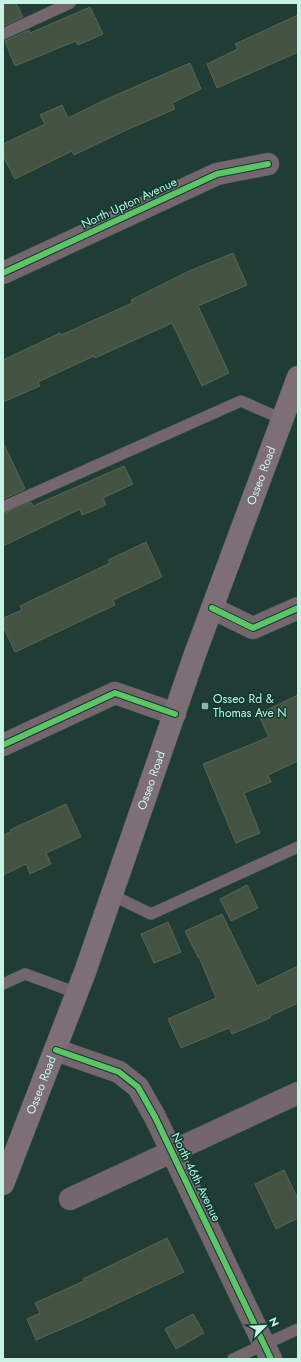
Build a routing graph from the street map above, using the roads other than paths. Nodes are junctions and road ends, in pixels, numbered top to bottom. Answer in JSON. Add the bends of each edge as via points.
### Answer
{"nodes":[{"id":1,"x":70,"y":3,"type":"edge"},
{"id":2,"x":3,"y":34,"type":"edge"},
{"id":3,"x":268,"y":164,"type":"dead end"},
{"id":4,"x":3,"y":274,"type":"edge"},
{"id":5,"x":298,"y":377,"type":"edge"},
{"id":6,"x":282,"y":419,"type":"junction"},
{"id":7,"x":3,"y":507,"type":"edge"},
{"id":8,"x":212,"y":608,"type":"junction"},
{"id":9,"x":298,"y":608,"type":"edge"},
{"id":10,"x":174,"y":714,"type":"junction"},
{"id":11,"x":3,"y":745,"type":"edge"},
{"id":12,"x":298,"y":847,"type":"edge"},
{"id":13,"x":112,"y":895,"type":"junction"},
{"id":14,"x":3,"y":984,"type":"edge"},
{"id":15,"x":77,"y":993,"type":"junction"},
{"id":16,"x":56,"y":1050,"type":"junction"},
{"id":17,"x":298,"y":1093,"type":"edge"},
{"id":18,"x":172,"y":1152,"type":"junction"},
{"id":19,"x":3,"y":1184,"type":"edge"},
{"id":20,"x":70,"y":1198,"type":"dead end"},
{"id":21,"x":298,"y":1329,"type":"edge"},
{"id":22,"x":268,"y":1352,"type":"edge"},
{"id":23,"x":233,"y":1359,"type":"edge"}],
"edges":[{"from":1,"to":2,"type":"lane"},
{"from":3,"to":4,"type":"street","name":"North Upton Avenue","via":[[217,174]]},
{"from":5,"to":6,"type":"main road","name":"Osseo Road"},
{"from":6,"to":7,"type":"lane","via":[[240,401]]},
{"from":6,"to":8,"type":"main road","name":"Osseo Road"},
{"from":8,"to":9,"type":"street","via":[[253,628]]},
{"from":8,"to":10,"type":"main road","name":"Osseo Road"},
{"from":10,"to":11,"type":"street","via":[[115,693]]},
{"from":10,"to":13,"type":"main road","name":"Osseo Road"},
{"from":12,"to":13,"type":"lane","via":[[151,914]]},
{"from":13,"to":15,"type":"main road","name":"Osseo Road"},
{"from":14,"to":15,"type":"lane","via":[[25,974]]},
{"from":15,"to":16,"type":"main road","name":"Osseo Road"},
{"from":16,"to":18,"type":"street","name":"North 46th Avenue","via":[[119,1072],[138,1087]]},
{"from":16,"to":19,"type":"main road","name":"Osseo Road"},
{"from":17,"to":18,"type":"street"},
{"from":18,"to":20,"type":"street"},
{"from":18,"to":22,"type":"street","name":"North 46th Avenue"},
{"from":21,"to":22,"type":"lane"},
{"from":22,"to":23,"type":"lane"}]}
